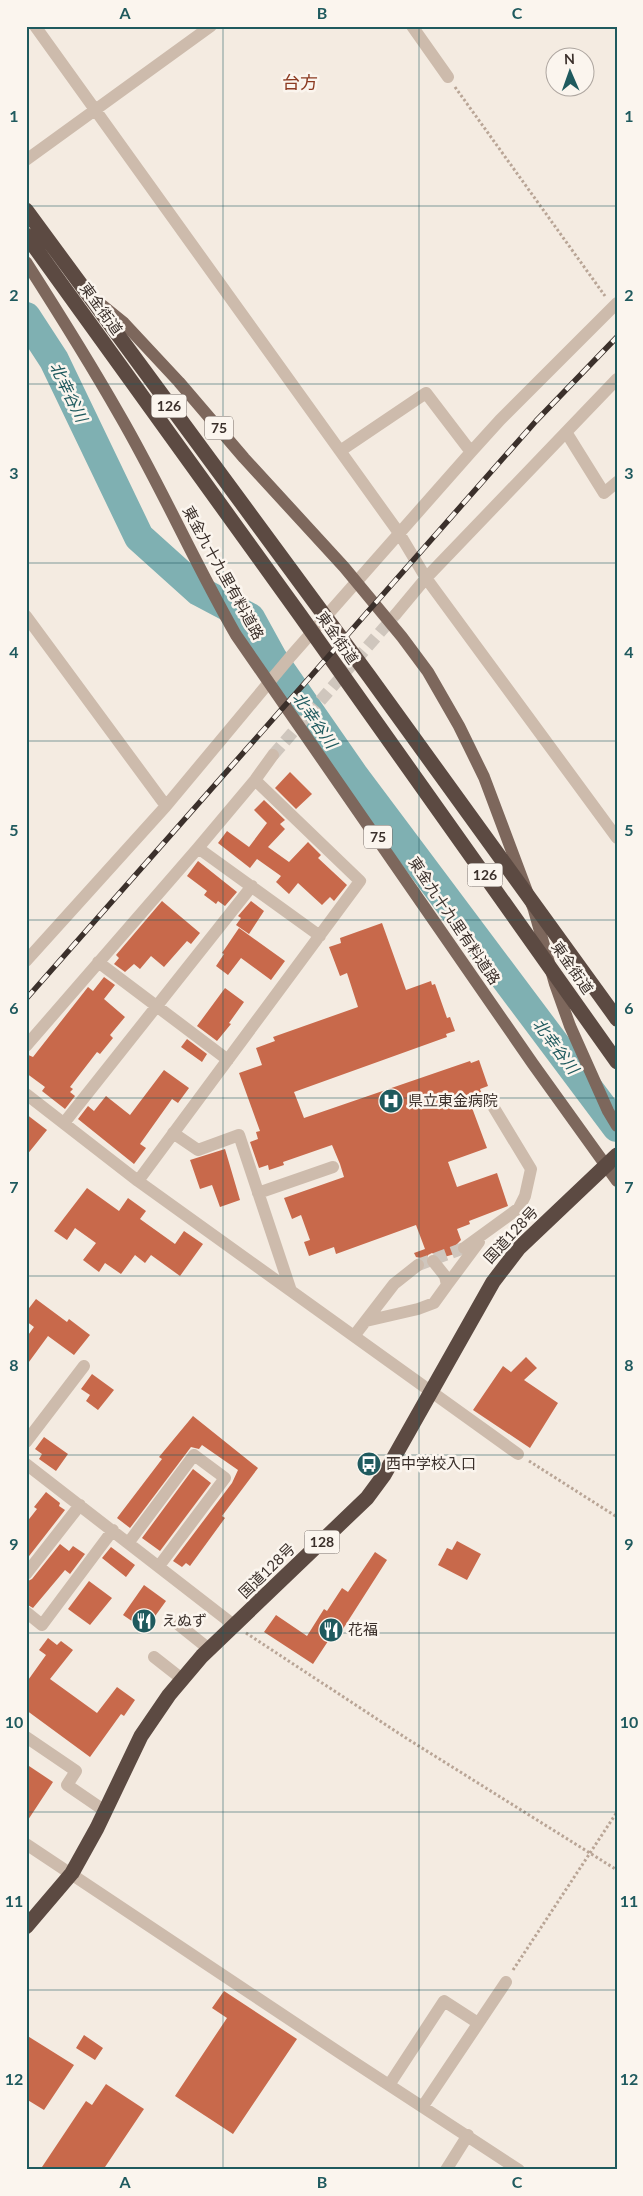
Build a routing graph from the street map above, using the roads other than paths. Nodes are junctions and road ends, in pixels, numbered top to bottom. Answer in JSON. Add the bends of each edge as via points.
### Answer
{"nodes":[{"id":1,"x":35,"y":26,"type":"edge"},
{"id":2,"x":211,"y":26,"type":"edge"},
{"id":3,"x":412,"y":26,"type":"edge"},
{"id":4,"x":448,"y":77,"type":"road end"},
{"id":5,"x":95,"y":109,"type":"junction"},
{"id":6,"x":26,"y":160,"type":"edge"},
{"id":7,"x":26,"y":210,"type":"edge"},
{"id":8,"x":26,"y":235,"type":"edge"},
{"id":9,"x":26,"y":262,"type":"edge"},
{"id":10,"x":88,"y":295,"type":"junction"},
{"id":11,"x":615,"y":304,"type":"edge"},
{"id":12,"x":617,"y":379,"type":"edge"},
{"id":13,"x":566,"y":432,"type":"junction"},
{"id":14,"x":340,"y":451,"type":"junction"},
{"id":15,"x":471,"y":452,"type":"junction"},
{"id":16,"x":617,"y":482,"type":"edge"},
{"id":17,"x":399,"y":533,"type":"junction"},
{"id":18,"x":426,"y":578,"type":"junction"},
{"id":19,"x":396,"y":614,"type":"tunnel mouth"},
{"id":20,"x":26,"y":616,"type":"edge"},
{"id":21,"x":273,"y":755,"type":"tunnel mouth"},
{"id":22,"x":255,"y":780,"type":"junction"},
{"id":23,"x":166,"y":806,"type":"junction"},
{"id":24,"x":617,"y":838,"type":"edge"},
{"id":25,"x":198,"y":848,"type":"junction"},
{"id":26,"x":252,"y":886,"type":"junction"},
{"id":27,"x":320,"y":936,"type":"junction"},
{"id":28,"x":26,"y":960,"type":"edge"},
{"id":29,"x":98,"y":962,"type":"junction"},
{"id":30,"x":157,"y":1006,"type":"junction"},
{"id":31,"x":617,"y":1019,"type":"edge"},
{"id":32,"x":26,"y":1046,"type":"edge"},
{"id":33,"x":228,"y":1060,"type":"junction"},
{"id":34,"x":617,"y":1062,"type":"edge"},
{"id":35,"x":26,"y":1094,"type":"edge"},
{"id":36,"x":488,"y":1098,"type":"dead end"},
{"id":37,"x":64,"y":1123,"type":"junction"},
{"id":38,"x":617,"y":1126,"type":"edge"},
{"id":39,"x":174,"y":1133,"type":"junction"},
{"id":40,"x":617,"y":1155,"type":"edge"},
{"id":41,"x":333,"y":1167,"type":"dead end"},
{"id":42,"x":138,"y":1181,"type":"junction"},
{"id":43,"x":617,"y":1181,"type":"edge"},
{"id":44,"x":258,"y":1193,"type":"junction"},
{"id":45,"x":488,"y":1230,"type":"junction"},
{"id":46,"x":464,"y":1248,"type":"tunnel mouth"},
{"id":47,"x":433,"y":1261,"type":"dead end"},
{"id":48,"x":418,"y":1265,"type":"tunnel mouth"},
{"id":49,"x":447,"y":1285,"type":"junction"},
{"id":50,"x":291,"y":1291,"type":"junction"},
{"id":51,"x":366,"y":1321,"type":"junction"},
{"id":52,"x":354,"y":1336,"type":"junction"},
{"id":53,"x":84,"y":1366,"type":"dead end"},
{"id":54,"x":431,"y":1393,"type":"junction"},
{"id":55,"x":26,"y":1442,"type":"edge"},
{"id":56,"x":518,"y":1454,"type":"road end"},
{"id":57,"x":26,"y":1464,"type":"edge"},
{"id":58,"x":80,"y":1505,"type":"junction"},
{"id":59,"x":114,"y":1530,"type":"junction"},
{"id":60,"x":129,"y":1542,"type":"junction"},
{"id":61,"x":159,"y":1566,"type":"junction"},
{"id":62,"x":26,"y":1574,"type":"edge"},
{"id":63,"x":26,"y":1612,"type":"edge"},
{"id":64,"x":179,"y":1625,"type":"dead end"},
{"id":65,"x":235,"y":1626,"type":"junction"},
{"id":66,"x":210,"y":1649,"type":"junction"},
{"id":67,"x":154,"y":1657,"type":"dead end"},
{"id":68,"x":182,"y":1679,"type":"junction"},
{"id":69,"x":26,"y":1737,"type":"edge"},
{"id":70,"x":105,"y":1812,"type":"junction"},
{"id":71,"x":26,"y":1844,"type":"edge"},
{"id":72,"x":72,"y":1873,"type":"junction"},
{"id":73,"x":26,"y":1927,"type":"edge"},
{"id":74,"x":506,"y":1982,"type":"road end"},
{"id":75,"x":478,"y":2023,"type":"junction"},
{"id":76,"x":389,"y":2084,"type":"junction"},
{"id":77,"x":423,"y":2106,"type":"junction"},
{"id":78,"x":468,"y":2136,"type":"junction"},
{"id":79,"x":446,"y":2170,"type":"edge"},
{"id":80,"x":519,"y":2170,"type":"edge"}],
"edges":[{"from":1,"to":5,"type":"street"},
{"from":2,"to":5,"type":"street"},
{"from":3,"to":4,"type":"street"},
{"from":5,"to":6,"type":"street"},
{"from":5,"to":14,"type":"street"},
{"from":7,"to":10,"type":"highway","name":"東金街道","number":"126"},
{"from":8,"to":34,"type":"highway","name":"東金街道","number":"126"},
{"from":9,"to":43,"type":"main road","name":"東金九十九里有料道路","number":"75","via":[[119,414],[236,635]]},
{"from":10,"to":31,"type":"highway","name":"東金街道","number":"126"},
{"from":10,"to":38,"type":"main road","number":"75","via":[[130,329],[179,382],[344,567],[428,672],[484,777],[534,910],[570,1026]]},
{"from":11,"to":15,"type":"street"},
{"from":12,"to":13,"type":"street"},
{"from":13,"to":16,"type":"street","via":[[604,493]]},
{"from":13,"to":18,"type":"street"},
{"from":14,"to":15,"type":"street","via":[[426,393]]},
{"from":14,"to":17,"type":"street"},
{"from":15,"to":17,"type":"street"},
{"from":17,"to":18,"type":"street"},
{"from":17,"to":23,"type":"street"},
{"from":18,"to":19,"type":"street"},
{"from":18,"to":24,"type":"street"},
{"from":20,"to":23,"type":"street"},
{"from":21,"to":22,"type":"street"},
{"from":22,"to":25,"type":"street"},
{"from":22,"to":27,"type":"street","via":[[360,881]]},
{"from":23,"to":28,"type":"street"},
{"from":25,"to":26,"type":"street"},
{"from":25,"to":29,"type":"street"},
{"from":26,"to":27,"type":"street"},
{"from":26,"to":30,"type":"street"},
{"from":27,"to":33,"type":"street"},
{"from":29,"to":30,"type":"street"},
{"from":29,"to":32,"type":"street"},
{"from":30,"to":33,"type":"street"},
{"from":30,"to":37,"type":"street"},
{"from":33,"to":39,"type":"street"},
{"from":35,"to":37,"type":"street"},
{"from":36,"to":45,"type":"street","via":[[531,1169],[520,1208]]},
{"from":37,"to":42,"type":"street"},
{"from":39,"to":42,"type":"street"},
{"from":39,"to":44,"type":"street","via":[[198,1150],[239,1135]]},
{"from":40,"to":54,"type":"highway","name":"国道128号","number":"128","via":[[519,1248],[503,1268]]},
{"from":41,"to":44,"type":"street"},
{"from":42,"to":50,"type":"street"},
{"from":44,"to":50,"type":"street"},
{"from":45,"to":46,"type":"street"},
{"from":45,"to":49,"type":"street"},
{"from":47,"to":49,"type":"street","via":[[445,1276]]},
{"from":48,"to":51,"type":"street","via":[[394,1284]]},
{"from":49,"to":51,"type":"street","via":[[434,1303]]},
{"from":50,"to":52,"type":"street"},
{"from":51,"to":52,"type":"street"},
{"from":52,"to":54,"type":"street"},
{"from":53,"to":55,"type":"street"},
{"from":54,"to":56,"type":"street"},
{"from":54,"to":65,"type":"highway","name":"国道128号","number":"128","via":[[384,1475],[367,1498]]},
{"from":57,"to":58,"type":"street"},
{"from":58,"to":59,"type":"street"},
{"from":58,"to":62,"type":"street"},
{"from":59,"to":60,"type":"street"},
{"from":59,"to":63,"type":"street","via":[[42,1625]]},
{"from":60,"to":61,"type":"street"},
{"from":60,"to":61,"type":"street","via":[[194,1455],[225,1478]]},
{"from":61,"to":65,"type":"street"},
{"from":64,"to":66,"type":"street"},
{"from":65,"to":66,"type":"highway","name":"国道128号","number":"128"},
{"from":66,"to":68,"type":"highway","name":"国道128号","number":"128"},
{"from":67,"to":68,"type":"street"},
{"from":68,"to":70,"type":"highway","name":"国道128号","number":"128","via":[[141,1736]]},
{"from":69,"to":70,"type":"street","via":[[76,1771],[67,1785]]},
{"from":70,"to":72,"type":"highway","name":"国道128号","number":"128"},
{"from":71,"to":72,"type":"street"},
{"from":72,"to":73,"type":"highway","name":"国道128号","number":"128"},
{"from":72,"to":76,"type":"street"},
{"from":74,"to":75,"type":"street"},
{"from":75,"to":76,"type":"street","via":[[444,2001]]},
{"from":75,"to":77,"type":"street"},
{"from":76,"to":77,"type":"street"},
{"from":77,"to":78,"type":"street"},
{"from":78,"to":79,"type":"street"},
{"from":78,"to":80,"type":"street"}]}
